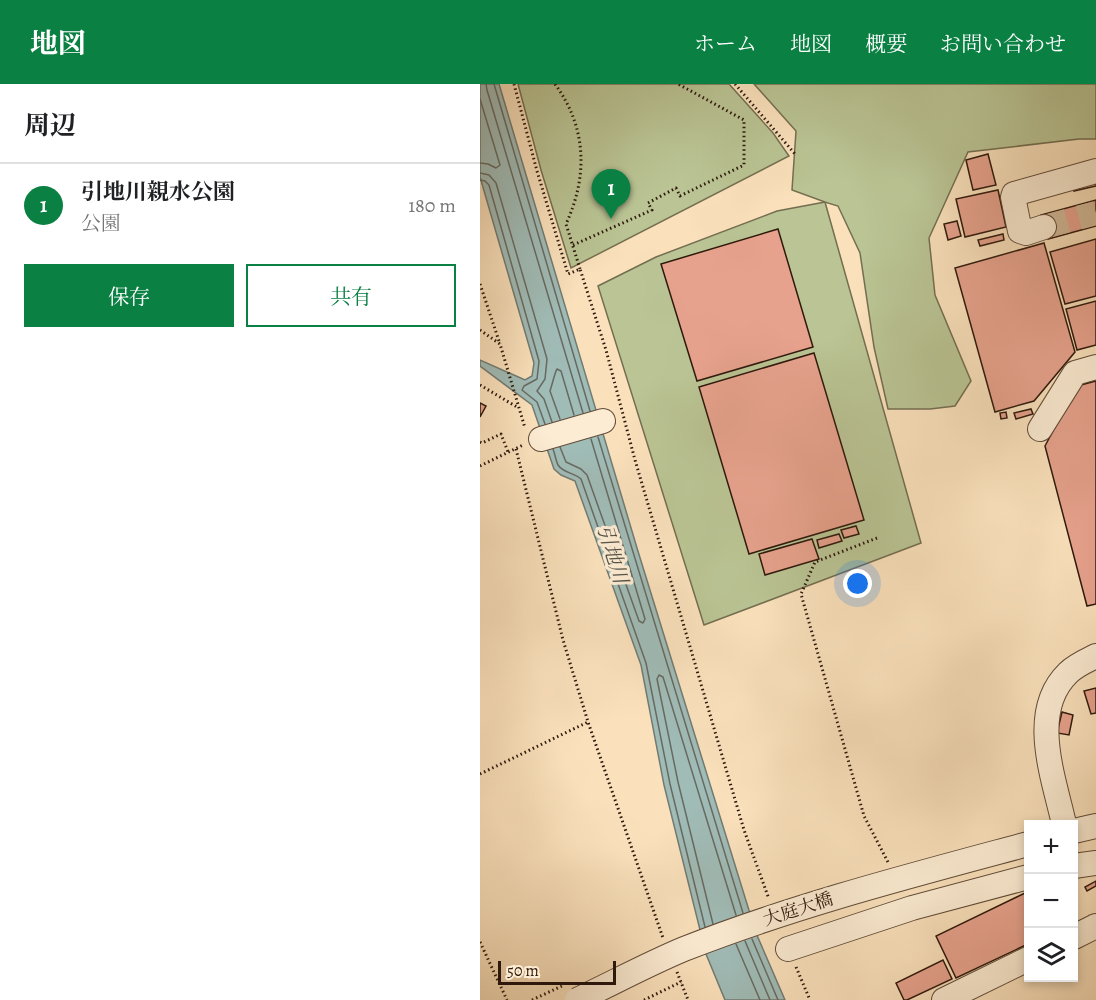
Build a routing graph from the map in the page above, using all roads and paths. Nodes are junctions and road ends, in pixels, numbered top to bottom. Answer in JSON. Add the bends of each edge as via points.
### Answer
{"nodes":[{"id":1,"x":514,"y":84,"type":"edge"},
{"id":2,"x":555,"y":84,"type":"edge"},
{"id":3,"x":678,"y":84,"type":"edge"},
{"id":4,"x":735,"y":84,"type":"edge"},
{"id":5,"x":795,"y":154,"type":"dead end"},
{"id":6,"x":1096,"y":171,"type":"edge"},
{"id":7,"x":1044,"y":226,"type":"tunnel mouth"},
{"id":8,"x":573,"y":245,"type":"junction"},
{"id":9,"x":580,"y":269,"type":"junction"},
{"id":10,"x":480,"y":284,"type":"edge"},
{"id":11,"x":480,"y":330,"type":"edge"},
{"id":12,"x":500,"y":344,"type":"junction"},
{"id":13,"x":1096,"y":367,"type":"edge"},
{"id":14,"x":480,"y":385,"type":"edge"},
{"id":15,"x":519,"y":408,"type":"junction"},
{"id":16,"x":603,"y":421,"type":"dead end"},
{"id":17,"x":1040,"y":429,"type":"dead end"},
{"id":18,"x":535,"y":441,"type":"junction"},
{"id":19,"x":480,"y":442,"type":"edge"},
{"id":20,"x":516,"y":449,"type":"junction"},
{"id":21,"x":508,"y":452,"type":"junction"},
{"id":22,"x":480,"y":466,"type":"edge"},
{"id":23,"x":877,"y":538,"type":"dead end"},
{"id":24,"x":1096,"y":656,"type":"edge"},
{"id":25,"x":588,"y":722,"type":"junction"},
{"id":26,"x":480,"y":774,"type":"edge"},
{"id":27,"x":1063,"y":820,"type":"edge"},
{"id":28,"x":1096,"y":826,"type":"edge"},
{"id":29,"x":1078,"y":830,"type":"edge"},
{"id":30,"x":1024,"y":845,"type":"edge"},
{"id":31,"x":1096,"y":863,"type":"edge"},
{"id":32,"x":1078,"y":865,"type":"edge"},
{"id":33,"x":891,"y":868,"type":"dead end"},
{"id":34,"x":1024,"y":878,"type":"edge"},
{"id":35,"x":770,"y":904,"type":"dead end"},
{"id":36,"x":1096,"y":926,"type":"edge"},
{"id":37,"x":1078,"y":935,"type":"edge"},
{"id":38,"x":480,"y":942,"type":"edge"},
{"id":39,"x":667,"y":946,"type":"dead end"},
{"id":40,"x":788,"y":949,"type":"joint"},
{"id":41,"x":1024,"y":961,"type":"edge"},
{"id":42,"x":674,"y":964,"type":"dead end"},
{"id":43,"x":681,"y":982,"type":"junction"},
{"id":44,"x":507,"y":1000,"type":"edge"},
{"id":45,"x":577,"y":1000,"type":"edge"},
{"id":46,"x":644,"y":1000,"type":"edge"},
{"id":47,"x":688,"y":1000,"type":"edge"},
{"id":48,"x":810,"y":1000,"type":"edge"},
{"id":49,"x":944,"y":1000,"type":"edge"}],
"edges":[{"from":1,"to":9,"type":"path","via":[[568,274]]},
{"from":2,"to":8,"type":"path","via":[[570,108],[580,143],[580,186],[566,224]]},
{"from":3,"to":8,"type":"path","via":[[744,120],[744,165],[680,196],[676,188],[648,203],[652,210]]},
{"from":4,"to":5,"type":"path"},
{"from":6,"to":7,"type":"street","via":[[1014,194],[1020,231],[1026,233]]},
{"from":8,"to":9,"type":"path"},
{"from":9,"to":35,"type":"path","via":[[744,830]]},
{"from":10,"to":12,"type":"path"},
{"from":11,"to":12,"type":"path"},
{"from":12,"to":15,"type":"path"},
{"from":13,"to":17,"type":"street","via":[[1075,373]]},
{"from":14,"to":15,"type":"path"},
{"from":15,"to":18,"type":"path"},
{"from":16,"to":18,"type":"street"},
{"from":18,"to":20,"type":"path"},
{"from":19,"to":21,"type":"path","via":[[501,434]]},
{"from":20,"to":21,"type":"path"},
{"from":20,"to":25,"type":"path","via":[[562,640]]},
{"from":21,"to":22,"type":"path"},
{"from":23,"to":33,"type":"path","via":[[815,562],[801,594],[864,816]]},
{"from":24,"to":27,"type":"street","via":[[1067,674],[1047,713],[1048,753]]},
{"from":25,"to":26,"type":"path"},
{"from":25,"to":39,"type":"path"},
{"from":28,"to":29,"type":"street"},
{"from":30,"to":45,"type":"street","name":"大庭大橋","bridge":true,"via":[[861,889],[765,920],[682,950]]},
{"from":31,"to":32,"type":"street"},
{"from":34,"to":40,"type":"street","via":[[912,908]]},
{"from":36,"to":37,"type":"street"},
{"from":38,"to":44,"type":"path"},
{"from":40,"to":48,"type":"path"},
{"from":41,"to":49,"type":"street"},
{"from":42,"to":43,"type":"path"},
{"from":43,"to":46,"type":"path"},
{"from":43,"to":47,"type":"path"}]}
